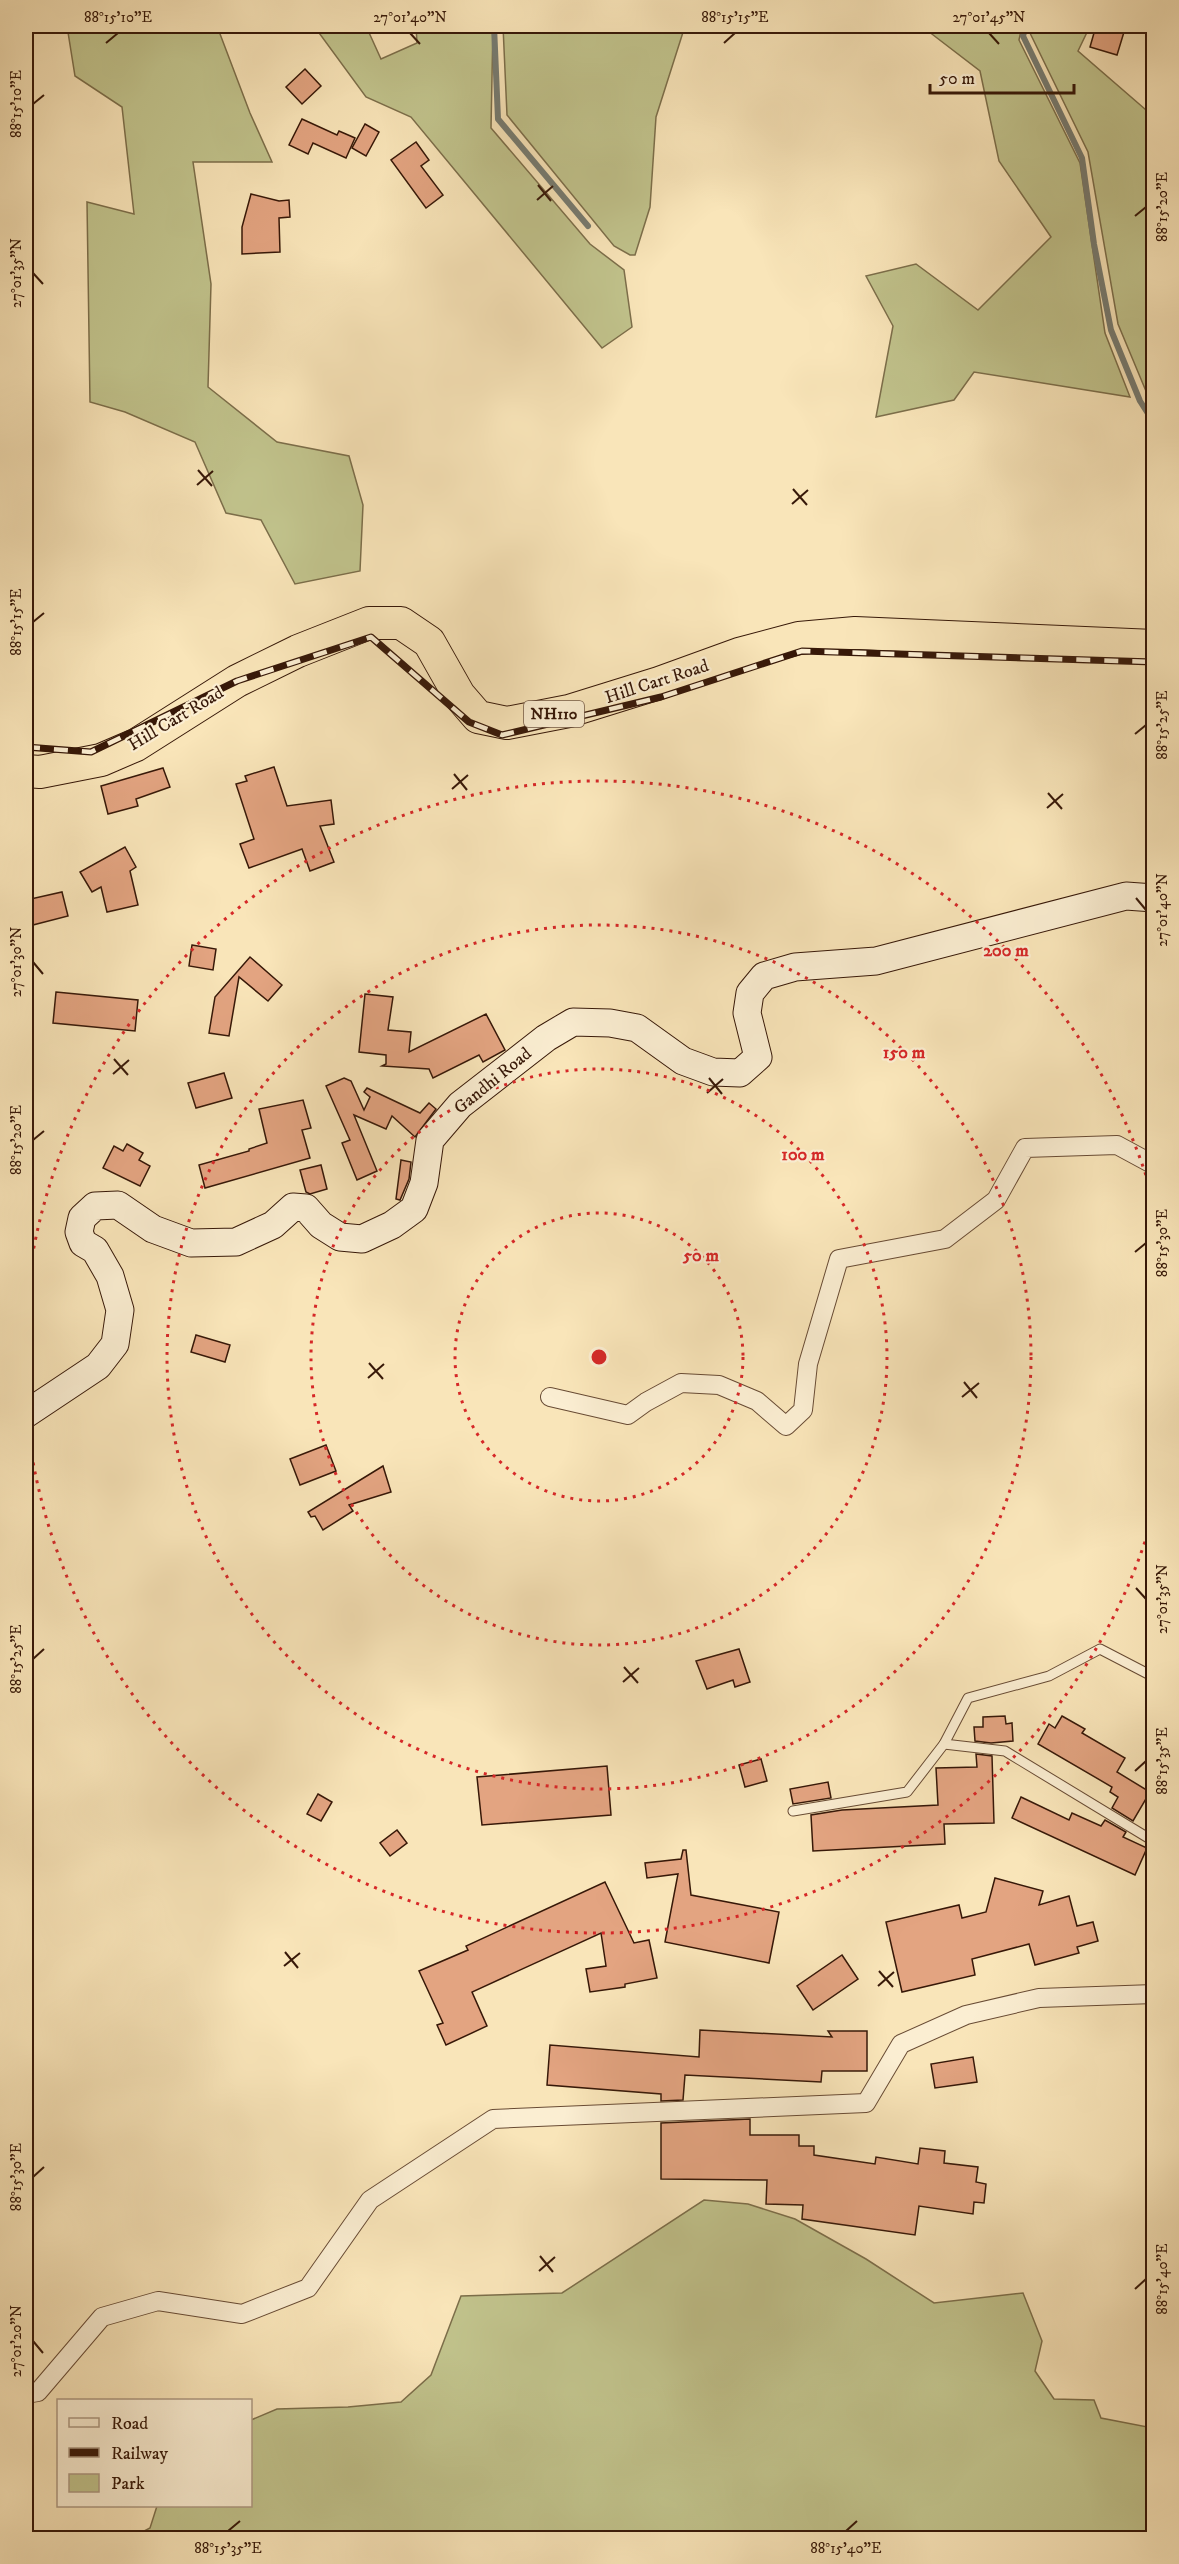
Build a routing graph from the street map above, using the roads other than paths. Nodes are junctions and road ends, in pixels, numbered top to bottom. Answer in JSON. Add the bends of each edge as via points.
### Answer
{"nodes":[{"id":1,"x":1154,"y":646,"type":"edge"},
{"id":2,"x":30,"y":770,"type":"edge"},
{"id":3,"x":1154,"y":898,"type":"edge"},
{"id":4,"x":1154,"y":1165,"type":"edge"},
{"id":5,"x":550,"y":1397,"type":"dead end"},
{"id":6,"x":26,"y":1414,"type":"edge"},
{"id":7,"x":1154,"y":1677,"type":"edge"},
{"id":8,"x":944,"y":1744,"type":"junction"},
{"id":9,"x":793,"y":1811,"type":"dead end"},
{"id":10,"x":1154,"y":1843,"type":"edge"},
{"id":11,"x":1154,"y":1994,"type":"edge"},
{"id":12,"x":26,"y":2394,"type":"edge"}],
"edges":[{"from":1,"to":2,"type":"highway","name":"Hill Cart Road","number":"NH110","via":[[855,633],[799,638],[569,711],[507,723],[478,717],[459,695],[429,642],[401,623],[369,622],[237,681],[136,745],[101,760]]},
{"from":3,"to":6,"type":"main road","name":"Gandhi Road","via":[[1126,896],[876,961],[795,967],[764,976],[750,993],[747,1012],[758,1057],[740,1073],[713,1072],[683,1060],[637,1028],[573,1022],[546,1038],[460,1105],[430,1140],[424,1182],[414,1209],[362,1239],[340,1237],[321,1225],[306,1208],[293,1208],[273,1225],[236,1242],[191,1243],[153,1229],[118,1205],[95,1206],[82,1218],[79,1232],[83,1243],[95,1250],[110,1276],[120,1310],[115,1344],[98,1366]]},
{"from":4,"to":5,"type":"street","via":[[1117,1145],[1024,1148],[996,1200],[945,1239],[839,1259],[808,1364],[803,1410],[786,1426],[757,1401],[719,1385],[681,1383],[628,1415]]},
{"from":7,"to":8,"type":"lane","via":[[1100,1649],[1049,1676],[968,1698]]},
{"from":8,"to":9,"type":"lane","via":[[907,1792]]},
{"from":8,"to":10,"type":"lane","via":[[1005,1751]]},
{"from":11,"to":12,"type":"street","via":[[1039,1998],[966,2015],[901,2044],[866,2103],[493,2119],[370,2200],[308,2288],[242,2314],[158,2301],[102,2317],[38,2392]]}]}
